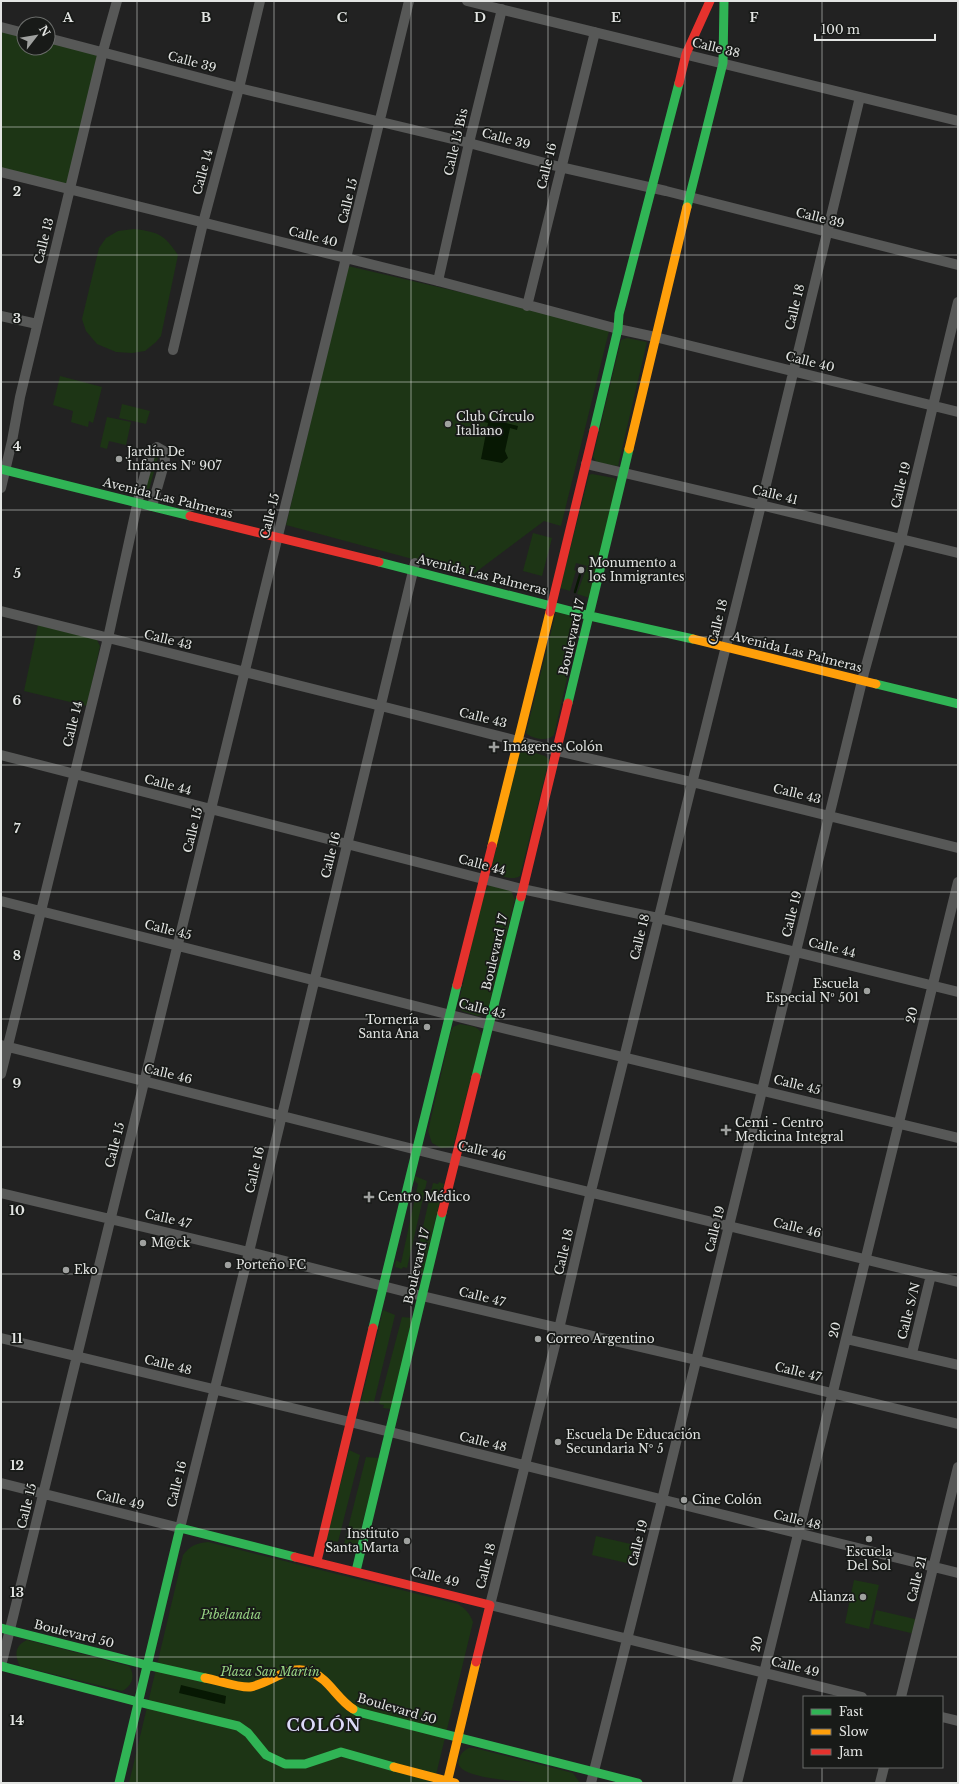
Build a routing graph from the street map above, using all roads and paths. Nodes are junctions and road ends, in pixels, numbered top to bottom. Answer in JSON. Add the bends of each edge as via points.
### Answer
{"nodes":[{"id":1,"x":117,"y":1,"type":"edge"},
{"id":2,"x":260,"y":1,"type":"edge"},
{"id":3,"x":409,"y":1,"type":"edge"},
{"id":4,"x":467,"y":1,"type":"edge"},
{"id":5,"x":710,"y":1,"type":"edge"},
{"id":6,"x":724,"y":1,"type":"edge"},
{"id":7,"x":502,"y":9,"type":"junction"},
{"id":8,"x":1,"y":27,"type":"edge"},
{"id":9,"x":16,"y":30,"type":"edge"},
{"id":10,"x":595,"y":32,"type":"junction"},
{"id":11,"x":56,"y":40,"type":"edge"},
{"id":12,"x":103,"y":51,"type":"junction"},
{"id":13,"x":686,"y":54,"type":"junction"},
{"id":14,"x":723,"y":63,"type":"junction"},
{"id":15,"x":239,"y":88,"type":"junction"},
{"id":16,"x":860,"y":96,"type":"junction"},
{"id":17,"x":958,"y":120,"type":"edge"},
{"id":18,"x":380,"y":122,"type":"junction"},
{"id":19,"x":469,"y":143,"type":"junction"},
{"id":20,"x":560,"y":167,"type":"junction"},
{"id":21,"x":1,"y":172,"type":"edge"},
{"id":22,"x":652,"y":188,"type":"junction"},
{"id":23,"x":70,"y":189,"type":"junction"},
{"id":24,"x":691,"y":198,"type":"junction"},
{"id":25,"x":203,"y":223,"type":"junction"},
{"id":26,"x":827,"y":233,"type":"junction"},
{"id":27,"x":347,"y":259,"type":"junction"},
{"id":28,"x":958,"y":265,"type":"edge"},
{"id":29,"x":438,"y":281,"type":"junction"},
{"id":30,"x":958,"y":302,"type":"edge"},
{"id":31,"x":527,"y":306,"type":"junction"},
{"id":32,"x":1,"y":316,"type":"edge"},
{"id":33,"x":37,"y":324,"type":"junction"},
{"id":34,"x":618,"y":329,"type":"junction"},
{"id":35,"x":655,"y":337,"type":"junction"},
{"id":36,"x":173,"y":350,"type":"dead end"},
{"id":37,"x":793,"y":372,"type":"junction"},
{"id":38,"x":933,"y":406,"type":"junction"},
{"id":39,"x":958,"y":412,"type":"edge"},
{"id":40,"x":586,"y":464,"type":"junction"},
{"id":41,"x":4,"y":466,"type":"edge"},
{"id":42,"x":623,"y":473,"type":"junction"},
{"id":43,"x":1,"y":488,"type":"edge"},
{"id":44,"x":138,"y":499,"type":"junction"},
{"id":45,"x":153,"y":503,"type":"junction"},
{"id":46,"x":761,"y":505,"type":"junction"},
{"id":47,"x":279,"y":534,"type":"junction"},
{"id":48,"x":901,"y":539,"type":"junction"},
{"id":49,"x":958,"y":553,"type":"edge"},
{"id":50,"x":414,"y":567,"type":"junction"},
{"id":51,"x":552,"y":601,"type":"junction"},
{"id":52,"x":1,"y":611,"type":"edge"},
{"id":53,"x":590,"y":611,"type":"junction"},
{"id":54,"x":108,"y":638,"type":"junction"},
{"id":55,"x":726,"y":643,"type":"junction"},
{"id":56,"x":244,"y":672,"type":"junction"},
{"id":57,"x":863,"y":676,"type":"junction"},
{"id":58,"x":958,"y":696,"type":"edge"},
{"id":59,"x":958,"y":704,"type":"edge"},
{"id":60,"x":381,"y":706,"type":"junction"},
{"id":61,"x":517,"y":740,"type":"junction"},
{"id":62,"x":557,"y":752,"type":"junction"},
{"id":63,"x":1,"y":756,"type":"edge"},
{"id":64,"x":74,"y":773,"type":"junction"},
{"id":65,"x":692,"y":782,"type":"junction"},
{"id":66,"x":212,"y":810,"type":"junction"},
{"id":67,"x":830,"y":816,"type":"junction"},
{"id":68,"x":348,"y":843,"type":"junction"},
{"id":69,"x":958,"y":848,"type":"edge"},
{"id":70,"x":483,"y":879,"type":"junction"},
{"id":71,"x":958,"y":882,"type":"edge"},
{"id":72,"x":522,"y":889,"type":"junction"},
{"id":73,"x":1,"y":902,"type":"edge"},
{"id":74,"x":40,"y":911,"type":"junction"},
{"id":75,"x":658,"y":918,"type":"junction"},
{"id":76,"x":177,"y":946,"type":"junction"},
{"id":77,"x":796,"y":952,"type":"junction"},
{"id":78,"x":314,"y":980,"type":"junction"},
{"id":79,"x":933,"y":986,"type":"junction"},
{"id":80,"x":958,"y":992,"type":"edge"},
{"id":81,"x":449,"y":1014,"type":"junction"},
{"id":82,"x":490,"y":1024,"type":"junction"},
{"id":83,"x":4,"y":1046,"type":"edge"},
{"id":84,"x":624,"y":1056,"type":"junction"},
{"id":85,"x":1,"y":1074,"type":"edge"},
{"id":86,"x":144,"y":1081,"type":"junction"},
{"id":87,"x":762,"y":1090,"type":"junction"},
{"id":88,"x":281,"y":1115,"type":"junction"},
{"id":89,"x":899,"y":1124,"type":"junction"},
{"id":90,"x":958,"y":1138,"type":"edge"},
{"id":91,"x":416,"y":1149,"type":"junction"},
{"id":92,"x":455,"y":1158,"type":"junction"},
{"id":93,"x":591,"y":1191,"type":"junction"},
{"id":94,"x":1,"y":1193,"type":"edge"},
{"id":95,"x":110,"y":1219,"type":"junction"},
{"id":96,"x":730,"y":1225,"type":"junction"},
{"id":97,"x":249,"y":1252,"type":"junction"},
{"id":98,"x":866,"y":1259,"type":"junction"},
{"id":99,"x":932,"y":1275,"type":"junction"},
{"id":100,"x":958,"y":1282,"type":"edge"},
{"id":101,"x":383,"y":1285,"type":"junction"},
{"id":102,"x":422,"y":1296,"type":"junction"},
{"id":103,"x":559,"y":1329,"type":"junction"},
{"id":104,"x":1,"y":1338,"type":"edge"},
{"id":105,"x":846,"y":1340,"type":"junction"},
{"id":106,"x":912,"y":1353,"type":"junction"},
{"id":107,"x":78,"y":1356,"type":"junction"},
{"id":108,"x":696,"y":1360,"type":"junction"},
{"id":109,"x":958,"y":1364,"type":"edge"},
{"id":110,"x":213,"y":1390,"type":"junction"},
{"id":111,"x":832,"y":1394,"type":"junction"},
{"id":112,"x":350,"y":1422,"type":"junction"},
{"id":113,"x":958,"y":1424,"type":"edge"},
{"id":114,"x":388,"y":1432,"type":"junction"},
{"id":115,"x":524,"y":1466,"type":"junction"},
{"id":116,"x":958,"y":1467,"type":"edge"},
{"id":117,"x":1,"y":1483,"type":"edge"},
{"id":118,"x":43,"y":1494,"type":"junction"},
{"id":119,"x":662,"y":1500,"type":"junction"},
{"id":120,"x":180,"y":1528,"type":"junction"},
{"id":121,"x":798,"y":1534,"type":"junction"},
{"id":122,"x":317,"y":1561,"type":"junction"},
{"id":123,"x":933,"y":1567,"type":"junction"},
{"id":124,"x":356,"y":1572,"type":"junction"},
{"id":125,"x":958,"y":1573,"type":"edge"},
{"id":126,"x":490,"y":1604,"type":"junction"},
{"id":127,"x":6,"y":1630,"type":"edge"},
{"id":128,"x":627,"y":1638,"type":"junction"},
{"id":129,"x":146,"y":1665,"type":"junction"},
{"id":130,"x":1,"y":1666,"type":"edge"},
{"id":131,"x":764,"y":1673,"type":"junction"},
{"id":132,"x":858,"y":1696,"type":"edge"},
{"id":133,"x":901,"y":1696,"type":"edge"},
{"id":134,"x":138,"y":1702,"type":"junction"},
{"id":135,"x":943,"y":1717,"type":"edge"},
{"id":136,"x":958,"y":1721,"type":"edge"},
{"id":137,"x":458,"y":1738,"type":"junction"},
{"id":138,"x":884,"y":1768,"type":"edge"},
{"id":139,"x":594,"y":1772,"type":"junction"},
{"id":140,"x":450,"y":1782,"type":"edge"},
{"id":141,"x":119,"y":1783,"type":"edge"},
{"id":142,"x":591,"y":1783,"type":"edge"},
{"id":143,"x":638,"y":1783,"type":"edge"},
{"id":144,"x":737,"y":1783,"type":"edge"},
{"id":145,"x":880,"y":1783,"type":"edge"}],
"edges":[{"from":1,"to":12,"type":"street","name":"Calle 13"},
{"from":2,"to":15,"type":"street","name":"Calle 14"},
{"from":3,"to":18,"type":"street","name":"Calle 15"},
{"from":4,"to":7,"type":"street","name":"Calle 38"},
{"from":5,"to":13,"type":"main road"},
{"from":6,"to":14,"type":"main road","name":"Boulevard 17"},
{"from":7,"to":10,"type":"street","name":"Calle 38"},
{"from":7,"to":19,"type":"street","name":"Calle 15 Bis"},
{"from":8,"to":9,"type":"street"},
{"from":10,"to":13,"type":"street","name":"Calle 38"},
{"from":10,"to":20,"type":"street","name":"Calle 16"},
{"from":11,"to":12,"type":"street","name":"Calle 39"},
{"from":12,"to":15,"type":"street","name":"Calle 39"},
{"from":12,"to":23,"type":"street","name":"Calle 13"},
{"from":13,"to":14,"type":"street","name":"Calle 38"},
{"from":13,"to":22,"type":"main road"},
{"from":14,"to":16,"type":"street","name":"Calle 38"},
{"from":14,"to":24,"type":"main road","name":"Boulevard 17"},
{"from":15,"to":18,"type":"street","name":"Calle 39"},
{"from":15,"to":25,"type":"street","name":"Calle 14"},
{"from":16,"to":17,"type":"street","name":"Calle 38"},
{"from":16,"to":26,"type":"street","name":"Calle 18"},
{"from":18,"to":19,"type":"street","name":"Calle 39"},
{"from":18,"to":27,"type":"street","name":"Calle 15"},
{"from":19,"to":20,"type":"street","name":"Calle 39"},
{"from":19,"to":29,"type":"street","name":"Calle 15 Bis"},
{"from":20,"to":22,"type":"street","name":"Calle 39"},
{"from":20,"to":31,"type":"street","name":"Calle 16"},
{"from":21,"to":23,"type":"street","name":"Calle 40"},
{"from":22,"to":24,"type":"street","name":"Calle 39"},
{"from":22,"to":34,"type":"main road"},
{"from":23,"to":25,"type":"street","name":"Calle 40"},
{"from":23,"to":33,"type":"street","name":"Calle 13"},
{"from":24,"to":26,"type":"street","name":"Calle 39"},
{"from":24,"to":35,"type":"main road","name":"Boulevard 17"},
{"from":25,"to":27,"type":"street","name":"Calle 40"},
{"from":25,"to":36,"type":"street","name":"Calle 14"},
{"from":26,"to":28,"type":"street","name":"Calle 39"},
{"from":26,"to":37,"type":"street","name":"Calle 18"},
{"from":27,"to":29,"type":"street","name":"Calle 40"},
{"from":27,"to":47,"type":"street","name":"Calle 15"},
{"from":29,"to":31,"type":"street","name":"Calle 40"},
{"from":30,"to":38,"type":"street","name":"Calle 19"},
{"from":31,"to":34,"type":"street","name":"Calle 40"},
{"from":32,"to":33,"type":"street"},
{"from":33,"to":41,"type":"street","name":"Calle 13"},
{"from":34,"to":35,"type":"street","name":"Calle 40"},
{"from":34,"to":40,"type":"main road"},
{"from":35,"to":37,"type":"street","name":"Calle 40"},
{"from":35,"to":42,"type":"main road","name":"Boulevard 17"},
{"from":37,"to":38,"type":"street","name":"Calle 40"},
{"from":37,"to":46,"type":"street","name":"Calle 18"},
{"from":38,"to":39,"type":"street","name":"Calle 40"},
{"from":38,"to":48,"type":"street","name":"Calle 19"},
{"from":40,"to":42,"type":"street","name":"Calle 41"},
{"from":40,"to":51,"type":"main road"},
{"from":41,"to":43,"type":"street","name":"Calle 13"},
{"from":41,"to":44,"type":"main road","name":"Avenida Las Palmeras"},
{"from":42,"to":46,"type":"street","name":"Calle 41"},
{"from":42,"to":53,"type":"main road","name":"Boulevard 17"},
{"from":44,"to":45,"type":"main road","name":"Avenida Las Palmeras"},
{"from":44,"to":45,"type":"street","name":"Calle 14","via":[[151,452],[157,447],[164,450],[165,461]]},
{"from":44,"to":54,"type":"street","name":"Calle 14"},
{"from":45,"to":47,"type":"main road","name":"Avenida Las Palmeras"},
{"from":46,"to":48,"type":"street","name":"Calle 41"},
{"from":46,"to":55,"type":"street","name":"Calle 18"},
{"from":47,"to":50,"type":"main road","name":"Avenida Las Palmeras"},
{"from":47,"to":56,"type":"street","name":"Calle 15"},
{"from":48,"to":49,"type":"street","name":"Calle 41"},
{"from":48,"to":57,"type":"street","name":"Calle 19"},
{"from":50,"to":51,"type":"main road","name":"Avenida Las Palmeras"},
{"from":50,"to":60,"type":"street","name":"Calle 16"},
{"from":51,"to":53,"type":"main road","name":"Avenida Las Palmeras","via":[[571,603]]},
{"from":51,"to":61,"type":"main road"},
{"from":52,"to":54,"type":"street","name":"Calle 43"},
{"from":53,"to":55,"type":"main road","name":"Avenida Las Palmeras"},
{"from":53,"to":62,"type":"main road","name":"Boulevard 17"},
{"from":54,"to":56,"type":"street","name":"Calle 43"},
{"from":54,"to":64,"type":"street","name":"Calle 14"},
{"from":55,"to":57,"type":"main road","name":"Avenida Las Palmeras"},
{"from":55,"to":65,"type":"street","name":"Calle 18"},
{"from":56,"to":60,"type":"street","name":"Calle 43"},
{"from":56,"to":66,"type":"street","name":"Calle 15"},
{"from":57,"to":58,"type":"main road","name":"Avenida Las Palmeras"},
{"from":57,"to":59,"type":"main road","name":"Avenida Las Palmeras"},
{"from":57,"to":67,"type":"street","name":"Calle 19"},
{"from":60,"to":61,"type":"street","name":"Calle 43"},
{"from":60,"to":68,"type":"street","name":"Calle 16"},
{"from":61,"to":62,"type":"street","name":"Calle 43"},
{"from":61,"to":70,"type":"main road"},
{"from":62,"to":65,"type":"street","name":"Calle 43"},
{"from":62,"to":72,"type":"main road","name":"Boulevard 17"},
{"from":63,"to":64,"type":"street","name":"Calle 44"},
{"from":64,"to":66,"type":"street","name":"Calle 44"},
{"from":64,"to":74,"type":"street","name":"Calle 14"},
{"from":65,"to":67,"type":"street","name":"Calle 43"},
{"from":65,"to":75,"type":"street","name":"Calle 18"},
{"from":66,"to":68,"type":"street","name":"Calle 44"},
{"from":66,"to":76,"type":"street","name":"Calle 15"},
{"from":67,"to":69,"type":"street","name":"Calle 43"},
{"from":67,"to":77,"type":"street","name":"Calle 19"},
{"from":68,"to":70,"type":"street","name":"Calle 44"},
{"from":68,"to":78,"type":"street","name":"Calle 16"},
{"from":70,"to":72,"type":"street","name":"Calle 44"},
{"from":70,"to":81,"type":"main road"},
{"from":71,"to":79,"type":"street","name":"20"},
{"from":72,"to":75,"type":"street","name":"Calle 44"},
{"from":72,"to":82,"type":"main road","name":"Boulevard 17"},
{"from":73,"to":74,"type":"street","name":"Calle 45"},
{"from":74,"to":76,"type":"street","name":"Calle 45"},
{"from":74,"to":83,"type":"street","name":"Calle 14"},
{"from":75,"to":77,"type":"street","name":"Calle 44"},
{"from":75,"to":84,"type":"street","name":"Calle 18"},
{"from":76,"to":78,"type":"street","name":"Calle 45"},
{"from":76,"to":86,"type":"street","name":"Calle 15"},
{"from":77,"to":79,"type":"street","name":"Calle 44"},
{"from":77,"to":87,"type":"street","name":"Calle 19"},
{"from":78,"to":81,"type":"street","name":"Calle 45"},
{"from":78,"to":88,"type":"street","name":"Calle 16"},
{"from":79,"to":80,"type":"street","name":"Calle 44"},
{"from":79,"to":89,"type":"street","name":"20"},
{"from":81,"to":82,"type":"street","name":"Calle 45"},
{"from":81,"to":91,"type":"main road"},
{"from":82,"to":84,"type":"street","name":"Calle 45"},
{"from":82,"to":92,"type":"main road","name":"Boulevard 17"},
{"from":83,"to":85,"type":"street","name":"Calle 14"},
{"from":83,"to":86,"type":"street","name":"Calle 46"},
{"from":84,"to":87,"type":"street","name":"Calle 45"},
{"from":84,"to":93,"type":"street","name":"Calle 18"},
{"from":86,"to":88,"type":"street","name":"Calle 46"},
{"from":86,"to":95,"type":"street","name":"Calle 15"},
{"from":87,"to":89,"type":"street","name":"Calle 45"},
{"from":87,"to":96,"type":"street","name":"Calle 19"},
{"from":88,"to":91,"type":"street","name":"Calle 46"},
{"from":88,"to":97,"type":"street","name":"Calle 16"},
{"from":89,"to":90,"type":"street","name":"Calle 45"},
{"from":89,"to":98,"type":"street","name":"20"},
{"from":91,"to":92,"type":"street","name":"Calle 46"},
{"from":91,"to":101,"type":"main road"},
{"from":92,"to":93,"type":"street","name":"Calle 46"},
{"from":92,"to":102,"type":"main road","name":"Boulevard 17"},
{"from":93,"to":96,"type":"street","name":"Calle 46"},
{"from":93,"to":103,"type":"street","name":"Calle 18"},
{"from":94,"to":95,"type":"street","name":"Calle 47"},
{"from":95,"to":97,"type":"street","name":"Calle 47"},
{"from":95,"to":107,"type":"street","name":"Calle 15"},
{"from":96,"to":98,"type":"street","name":"Calle 46"},
{"from":96,"to":108,"type":"street","name":"Calle 19"},
{"from":97,"to":101,"type":"street","name":"Calle 47"},
{"from":97,"to":110,"type":"street","name":"Calle 16"},
{"from":98,"to":99,"type":"street","name":"Calle 46"},
{"from":98,"to":105,"type":"street","name":"20"},
{"from":99,"to":100,"type":"street","name":"Calle 46"},
{"from":99,"to":106,"type":"street","name":"Calle S/N"},
{"from":101,"to":102,"type":"street","name":"Calle 47"},
{"from":101,"to":112,"type":"main road"},
{"from":102,"to":103,"type":"street","name":"Calle 47"},
{"from":102,"to":114,"type":"main road","name":"Boulevard 17"},
{"from":103,"to":108,"type":"street","name":"Calle 47"},
{"from":103,"to":115,"type":"street","name":"Calle 18"},
{"from":104,"to":107,"type":"street","name":"Calle 48"},
{"from":105,"to":106,"type":"street"},
{"from":105,"to":111,"type":"street","name":"20"},
{"from":106,"to":109,"type":"street"},
{"from":107,"to":110,"type":"street","name":"Calle 48"},
{"from":107,"to":118,"type":"street","name":"Calle 15"},
{"from":108,"to":111,"type":"street","name":"Calle 47"},
{"from":108,"to":119,"type":"street","name":"Calle 19"},
{"from":110,"to":112,"type":"street","name":"Calle 48"},
{"from":110,"to":120,"type":"street","name":"Calle 16"},
{"from":111,"to":113,"type":"street","name":"Calle 47"},
{"from":111,"to":121,"type":"street","name":"20"},
{"from":112,"to":114,"type":"street","name":"Calle 48"},
{"from":112,"to":122,"type":"main road"},
{"from":114,"to":115,"type":"street","name":"Calle 48"},
{"from":114,"to":124,"type":"main road","name":"Boulevard 17"},
{"from":115,"to":119,"type":"street","name":"Calle 48"},
{"from":115,"to":126,"type":"street","name":"Calle 18"},
{"from":116,"to":123,"type":"street","name":"Calle 21"},
{"from":117,"to":118,"type":"street","name":"Calle 49"},
{"from":118,"to":120,"type":"street","name":"Calle 49"},
{"from":118,"to":127,"type":"street","name":"Calle 15"},
{"from":119,"to":121,"type":"street","name":"Calle 48"},
{"from":119,"to":128,"type":"street","name":"Calle 19"},
{"from":120,"to":122,"type":"main road","name":"Calle 49"},
{"from":120,"to":129,"type":"main road","name":"Calle 16"},
{"from":121,"to":123,"type":"street","name":"Calle 48"},
{"from":121,"to":131,"type":"street","name":"20"},
{"from":122,"to":124,"type":"main road","name":"Calle 49"},
{"from":123,"to":125,"type":"street","name":"Calle 48"},
{"from":123,"to":133,"type":"street","name":"Calle 21"},
{"from":124,"to":126,"type":"main road","name":"Calle 49"},
{"from":126,"to":128,"type":"street","name":"Calle 49"},
{"from":126,"to":137,"type":"main road","name":"Calle 18"},
{"from":127,"to":129,"type":"main road","name":"Boulevard 50"},
{"from":127,"to":130,"type":"street","name":"Calle 15"},
{"from":128,"to":131,"type":"street","name":"Calle 49"},
{"from":128,"to":139,"type":"street","name":"Calle 19"},
{"from":129,"to":134,"type":"main road","name":"Calle 16"},
{"from":129,"to":137,"type":"main road","name":"Boulevard 50","via":[[248,1687],[292,1670],[310,1671],[329,1685],[344,1703],[358,1712]]},
{"from":130,"to":134,"type":"main road"},
{"from":131,"to":132,"type":"street","name":"Calle 49"},
{"from":131,"to":144,"type":"street","name":"20"},
{"from":134,"to":140,"type":"main road","via":[[245,1728],[261,1750],[279,1762],[304,1764],[341,1752]]},
{"from":134,"to":141,"type":"main road","name":"Calle 16"},
{"from":135,"to":136,"type":"street"},
{"from":137,"to":139,"type":"main road","name":"Boulevard 50"},
{"from":137,"to":140,"type":"main road","name":"Calle 18"},
{"from":138,"to":145,"type":"street"},
{"from":139,"to":142,"type":"street","name":"Calle 19"},
{"from":139,"to":143,"type":"main road","name":"Boulevard 50"}]}
